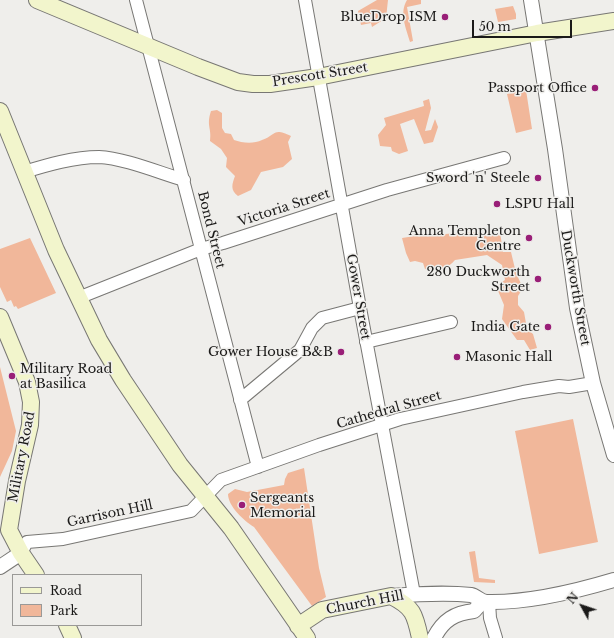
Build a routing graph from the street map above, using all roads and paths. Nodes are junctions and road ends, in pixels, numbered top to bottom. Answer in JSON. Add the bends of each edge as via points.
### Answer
{"nodes":[{"id":1,"x":37,"y":0,"type":"edge"},
{"id":2,"x":136,"y":0,"type":"edge"},
{"id":3,"x":305,"y":0,"type":"edge"},
{"id":4,"x":531,"y":0,"type":"edge"},
{"id":5,"x":614,"y":20,"type":"edge"},
{"id":6,"x":537,"y":33,"type":"junction"},
{"id":7,"x":148,"y":45,"type":"junction"},
{"id":8,"x":318,"y":77,"type":"junction"},
{"id":9,"x":0,"y":111,"type":"edge"},
{"id":10,"x":504,"y":158,"type":"dead end"},
{"id":11,"x":24,"y":172,"type":"junction"},
{"id":12,"x":184,"y":180,"type":"junction"},
{"id":13,"x":342,"y":204,"type":"junction"},
{"id":14,"x":201,"y":249,"type":"junction"},
{"id":15,"x":78,"y":298,"type":"junction"},
{"id":16,"x":360,"y":308,"type":"junction"},
{"id":17,"x":0,"y":317,"type":"edge"},
{"id":18,"x":451,"y":322,"type":"dead end"},
{"id":19,"x":366,"y":342,"type":"junction"},
{"id":20,"x":593,"y":382,"type":"junction"},
{"id":21,"x":240,"y":400,"type":"junction"},
{"id":22,"x":383,"y":426,"type":"junction"},
{"id":23,"x":614,"y":455,"type":"edge"},
{"id":24,"x":258,"y":467,"type":"junction"},
{"id":25,"x":205,"y":498,"type":"junction"},
{"id":26,"x":5,"y":533,"type":"edge"},
{"id":27,"x":21,"y":553,"type":"junction"},
{"id":28,"x":0,"y":566,"type":"edge"},
{"id":29,"x":35,"y":574,"type":"edge"},
{"id":30,"x":614,"y":580,"type":"edge"},
{"id":31,"x":414,"y":594,"type":"junction"},
{"id":32,"x":391,"y":596,"type":"junction"},
{"id":33,"x":486,"y":602,"type":"junction"},
{"id":34,"x":67,"y":626,"type":"edge"},
{"id":35,"x":302,"y":632,"type":"edge"},
{"id":36,"x":73,"y":638,"type":"edge"},
{"id":37,"x":420,"y":638,"type":"edge"},
{"id":38,"x":434,"y":638,"type":"edge"},
{"id":39,"x":496,"y":638,"type":"edge"}],
"edges":[{"from":1,"to":7,"type":"main road","name":"Prescott Street"},
{"from":2,"to":7,"type":"street","name":"Bond Street"},
{"from":3,"to":8,"type":"street","name":"Gower Street"},
{"from":4,"to":6,"type":"street","name":"Duckworth Street"},
{"from":5,"to":6,"type":"main road","name":"Prescott Street"},
{"from":6,"to":8,"type":"main road","name":"Prescott Street"},
{"from":6,"to":20,"type":"street","name":"Duckworth Street","via":[[571,272]]},
{"from":7,"to":8,"type":"main road","name":"Prescott Street","via":[[198,68],[238,82],[270,84]]},
{"from":7,"to":12,"type":"street","name":"Bond Street"},
{"from":8,"to":13,"type":"street","name":"Gower Street"},
{"from":9,"to":11,"type":"main road"},
{"from":10,"to":13,"type":"street","name":"Victoria Street"},
{"from":11,"to":12,"type":"street","via":[[52,164],[99,157]]},
{"from":11,"to":15,"type":"main road"},
{"from":12,"to":14,"type":"street","name":"Bond Street"},
{"from":13,"to":14,"type":"street","name":"Victoria Street"},
{"from":13,"to":16,"type":"street","name":"Gower Street"},
{"from":14,"to":15,"type":"street","name":"Victoria Street"},
{"from":14,"to":21,"type":"street","name":"Bond Street"},
{"from":15,"to":25,"type":"main road","via":[[123,380],[180,466]]},
{"from":16,"to":19,"type":"street","name":"Gower Street"},
{"from":16,"to":21,"type":"street","via":[[322,318],[312,328],[300,350]]},
{"from":17,"to":26,"type":"main road","name":"Military Road","via":[[27,382],[31,402],[30,425]]},
{"from":18,"to":19,"type":"street"},
{"from":19,"to":22,"type":"street","name":"Gower Street"},
{"from":20,"to":22,"type":"street","name":"Cathedral Street","via":[[493,398],[400,419]]},
{"from":20,"to":23,"type":"street","name":"Duckworth Street"},
{"from":21,"to":24,"type":"street","name":"Bond Street"},
{"from":22,"to":24,"type":"street","name":"Cathedral Street","via":[[319,444]]},
{"from":22,"to":31,"type":"street","name":"Gower Street"},
{"from":24,"to":25,"type":"street","name":"Cathedral Street","via":[[221,480]]},
{"from":25,"to":27,"type":"street","name":"Garrison Hill","via":[[191,511],[63,538],[27,542]]},
{"from":25,"to":35,"type":"main road","via":[[235,534]]},
{"from":26,"to":27,"type":"main road","name":"Military Road"},
{"from":27,"to":28,"type":"street"},
{"from":27,"to":29,"type":"main road","name":"Military Road"},
{"from":30,"to":33,"type":"street","name":"Church Hill","via":[[589,588],[536,598]]},
{"from":31,"to":32,"type":"street","name":"Church Hill"},
{"from":31,"to":33,"type":"street","name":"Church Hill","via":[[473,595]]},
{"from":32,"to":35,"type":"main road","name":"Church Hill","via":[[322,610]]},
{"from":32,"to":37,"type":"main road","via":[[406,604],[412,611]]},
{"from":33,"to":38,"type":"street","name":"Church Hill","via":[[474,611],[462,612],[448,620]]},
{"from":33,"to":39,"type":"street"},
{"from":34,"to":36,"type":"main road"}]}
